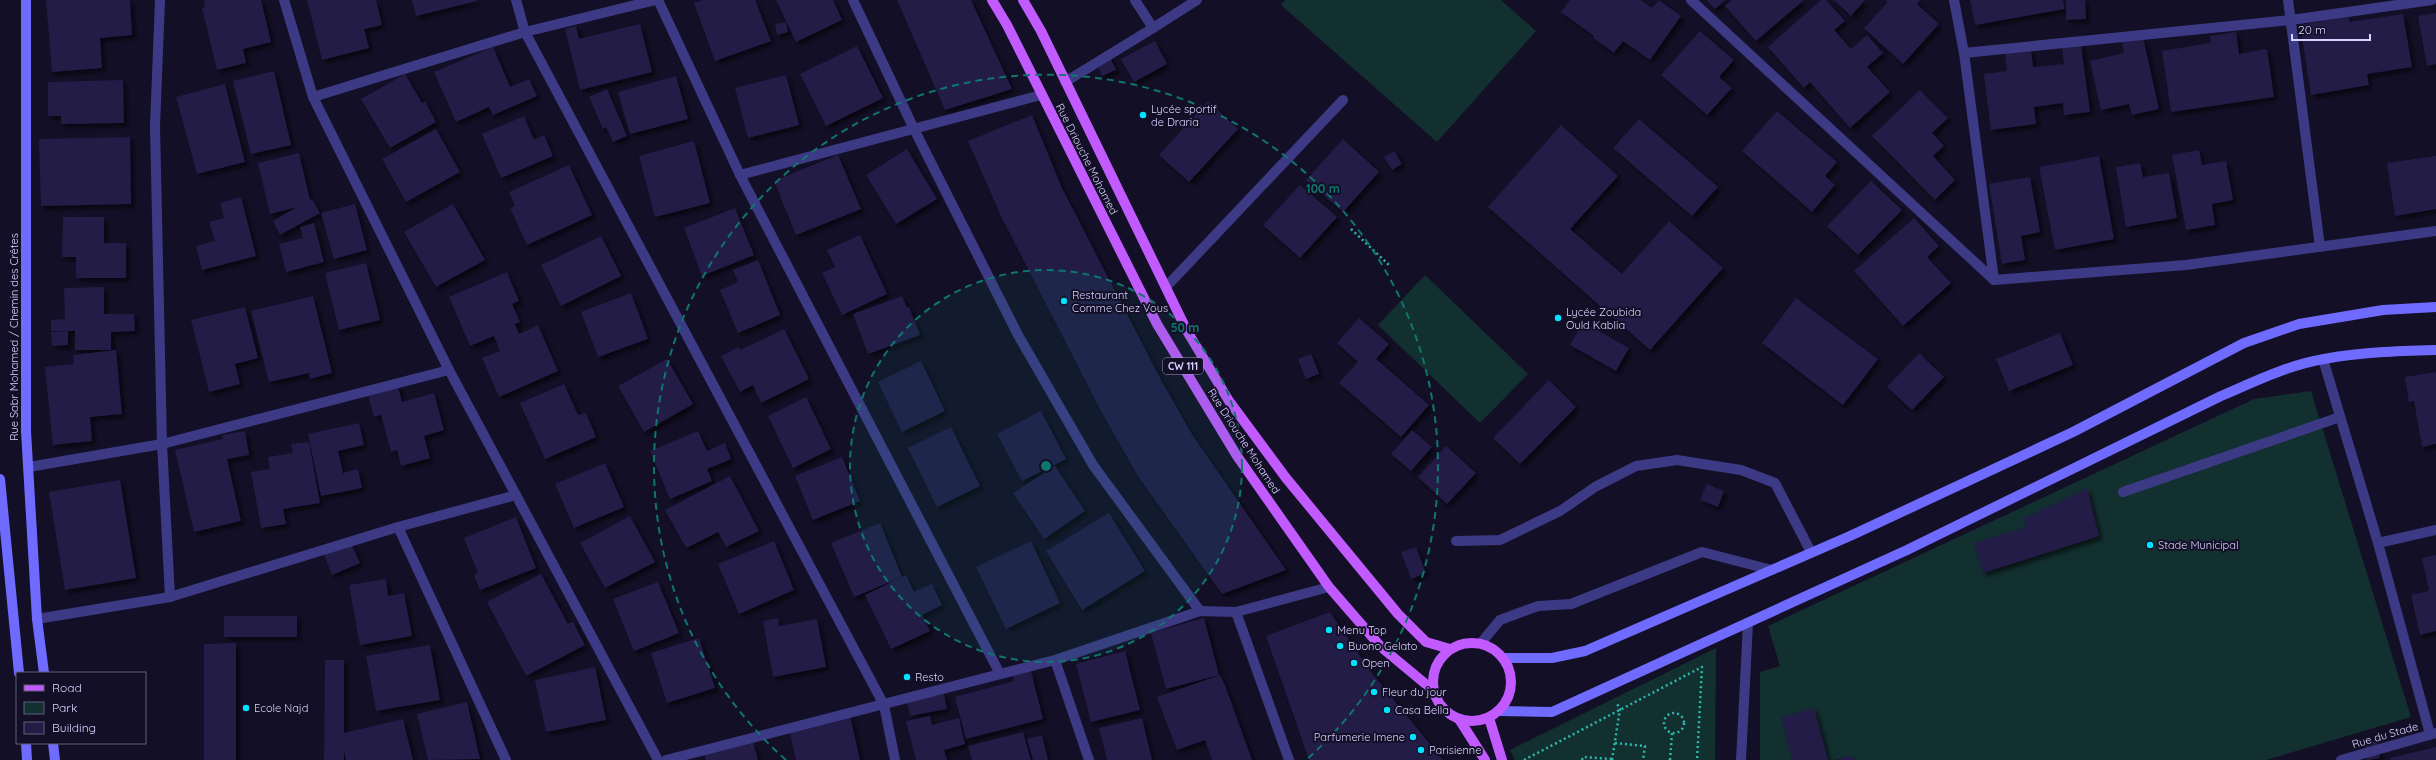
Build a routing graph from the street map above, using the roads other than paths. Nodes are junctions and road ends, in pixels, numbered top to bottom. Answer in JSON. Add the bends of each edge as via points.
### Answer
{"nodes":[{"id":1,"x":26,"y":0,"type":"edge"},
{"id":2,"x":160,"y":0,"type":"edge"},
{"id":3,"x":284,"y":0,"type":"edge"},
{"id":4,"x":516,"y":0,"type":"edge"},
{"id":5,"x":657,"y":0,"type":"edge"},
{"id":6,"x":854,"y":0,"type":"edge"},
{"id":7,"x":992,"y":0,"type":"edge"},
{"id":8,"x":1023,"y":0,"type":"edge"},
{"id":9,"x":1135,"y":0,"type":"edge"},
{"id":10,"x":1197,"y":0,"type":"edge"},
{"id":11,"x":1691,"y":0,"type":"edge"},
{"id":12,"x":1947,"y":0,"type":"edge"},
{"id":13,"x":2288,"y":0,"type":"edge"},
{"id":14,"x":2432,"y":0,"type":"edge"},
{"id":15,"x":1955,"y":4,"type":"edge"},
{"id":16,"x":2291,"y":20,"type":"junction"},
{"id":17,"x":1153,"y":28,"type":"junction"},
{"id":18,"x":525,"y":32,"type":"junction"},
{"id":19,"x":1964,"y":53,"type":"junction"},
{"id":20,"x":1065,"y":82,"type":"junction"},
{"id":21,"x":1041,"y":95,"type":"junction"},
{"id":22,"x":313,"y":97,"type":"junction"},
{"id":23,"x":1343,"y":100,"type":"dead end"},
{"id":24,"x":914,"y":129,"type":"junction"},
{"id":25,"x":740,"y":175,"type":"junction"},
{"id":26,"x":2436,"y":231,"type":"edge"},
{"id":27,"x":2320,"y":247,"type":"junction"},
{"id":28,"x":1994,"y":280,"type":"junction"},
{"id":29,"x":1166,"y":287,"type":"junction"},
{"id":30,"x":2436,"y":308,"type":"edge"},
{"id":31,"x":2436,"y":350,"type":"edge"},
{"id":32,"x":2323,"y":359,"type":"junction"},
{"id":33,"x":449,"y":370,"type":"junction"},
{"id":34,"x":2340,"y":417,"type":"junction"},
{"id":35,"x":162,"y":444,"type":"junction"},
{"id":36,"x":29,"y":467,"type":"junction"},
{"id":37,"x":0,"y":479,"type":"edge"},
{"id":38,"x":2123,"y":492,"type":"dead end"},
{"id":39,"x":516,"y":494,"type":"junction"},
{"id":40,"x":398,"y":527,"type":"junction"},
{"id":41,"x":2436,"y":530,"type":"edge"},
{"id":42,"x":1456,"y":541,"type":"dead end"},
{"id":43,"x":2378,"y":543,"type":"junction"},
{"id":44,"x":1811,"y":552,"type":"junction"},
{"id":45,"x":1772,"y":570,"type":"junction"},
{"id":46,"x":1329,"y":587,"type":"junction"},
{"id":47,"x":170,"y":597,"type":"junction"},
{"id":48,"x":1200,"y":611,"type":"junction"},
{"id":49,"x":1236,"y":612,"type":"junction"},
{"id":50,"x":37,"y":619,"type":"junction"},
{"id":51,"x":1748,"y":623,"type":"junction"},
{"id":52,"x":1481,"y":643,"type":"junction"},
{"id":53,"x":1450,"y":649,"type":"junction"},
{"id":54,"x":1504,"y":658,"type":"junction"},
{"id":55,"x":1055,"y":660,"type":"junction"},
{"id":56,"x":19,"y":672,"type":"edge"},
{"id":57,"x":44,"y":672,"type":"edge"},
{"id":58,"x":1000,"y":674,"type":"junction"},
{"id":59,"x":1434,"y":691,"type":"junction"},
{"id":60,"x":884,"y":705,"type":"junction"},
{"id":61,"x":1500,"y":711,"type":"junction"},
{"id":62,"x":1488,"y":718,"type":"junction"},
{"id":63,"x":1459,"y":719,"type":"junction"},
{"id":64,"x":2433,"y":734,"type":"edge"},
{"id":65,"x":26,"y":744,"type":"edge"},
{"id":66,"x":53,"y":744,"type":"edge"},
{"id":67,"x":27,"y":760,"type":"edge"},
{"id":68,"x":55,"y":760,"type":"edge"},
{"id":69,"x":506,"y":760,"type":"edge"},
{"id":70,"x":658,"y":760,"type":"edge"},
{"id":71,"x":666,"y":760,"type":"edge"},
{"id":72,"x":895,"y":760,"type":"edge"},
{"id":73,"x":1088,"y":760,"type":"edge"},
{"id":74,"x":1289,"y":760,"type":"edge"},
{"id":75,"x":1484,"y":760,"type":"edge"},
{"id":76,"x":1502,"y":760,"type":"edge"},
{"id":77,"x":1741,"y":760,"type":"edge"},
{"id":78,"x":2340,"y":760,"type":"edge"}],
"edges":[{"from":1,"to":36,"type":"main road","name":"Rue Sabr Mohamed / Chemin des Crêtes","via":[[26,431]]},
{"from":2,"to":35,"type":"street","via":[[155,126]]},
{"from":3,"to":22,"type":"street"},
{"from":4,"to":18,"type":"street"},
{"from":5,"to":18,"type":"street"},
{"from":5,"to":25,"type":"street"},
{"from":6,"to":24,"type":"street"},
{"from":7,"to":21,"type":"main road","name":"Rue Driouche Mohamed","number":"CW 111"},
{"from":8,"to":20,"type":"main road","name":"Rue Driouche Mohamed","number":"CW 111"},
{"from":9,"to":17,"type":"street"},
{"from":10,"to":17,"type":"street"},
{"from":11,"to":28,"type":"street"},
{"from":12,"to":15,"type":"street"},
{"from":13,"to":16,"type":"street"},
{"from":14,"to":16,"type":"street"},
{"from":15,"to":19,"type":"street"},
{"from":16,"to":19,"type":"street"},
{"from":16,"to":27,"type":"street"},
{"from":17,"to":20,"type":"street"},
{"from":18,"to":22,"type":"street"},
{"from":18,"to":60,"type":"street"},
{"from":19,"to":28,"type":"street"},
{"from":20,"to":29,"type":"main road","name":"Rue Driouche Mohamed","number":"CW 111"},
{"from":21,"to":24,"type":"street"},
{"from":21,"to":46,"type":"main road","name":"Rue Driouche Mohamed","number":"CW 111","via":[[1157,324],[1237,456]]},
{"from":22,"to":33,"type":"street"},
{"from":23,"to":29,"type":"street"},
{"from":24,"to":25,"type":"street"},
{"from":24,"to":48,"type":"street","via":[[1018,335],[1093,465]]},
{"from":25,"to":58,"type":"street"},
{"from":26,"to":27,"type":"street"},
{"from":27,"to":28,"type":"street","via":[[2186,265]]},
{"from":29,"to":53,"type":"main road","name":"Rue Driouche Mohamed","number":"CW 111","via":[[1207,367],[1286,478],[1398,614],[1426,642]]},
{"from":30,"to":44,"type":"main road","via":[[2383,310],[2299,324],[2244,343],[2073,432]]},
{"from":31,"to":32,"type":"main road","via":[[2396,351]]},
{"from":32,"to":34,"type":"street"},
{"from":32,"to":51,"type":"main road","via":[[2270,375],[2221,396],[1907,550]]},
{"from":33,"to":35,"type":"street"},
{"from":33,"to":39,"type":"street"},
{"from":34,"to":38,"type":"street"},
{"from":34,"to":43,"type":"street"},
{"from":35,"to":36,"type":"street"},
{"from":35,"to":47,"type":"street"},
{"from":36,"to":50,"type":"main road","name":"Rue Sabr Mohamed / Chemin des Crêtes"},
{"from":37,"to":56,"type":"main road"},
{"from":39,"to":40,"type":"street"},
{"from":39,"to":70,"type":"street"},
{"from":40,"to":47,"type":"street"},
{"from":40,"to":69,"type":"street"},
{"from":41,"to":43,"type":"street"},
{"from":42,"to":44,"type":"street","via":[[1500,540],[1560,512],[1595,487],[1636,466],[1677,460],[1741,470],[1776,483]]},
{"from":43,"to":64,"type":"street"},
{"from":44,"to":45,"type":"main road"},
{"from":45,"to":52,"type":"street","via":[[1702,552],[1571,604],[1538,606],[1500,620]]},
{"from":45,"to":54,"type":"main road","via":[[1585,651],[1552,658]]},
{"from":46,"to":49,"type":"street"},
{"from":46,"to":59,"type":"main road","name":"Rue Driouche Mohamed","number":"CW 111","via":[[1381,647]]},
{"from":47,"to":50,"type":"street"},
{"from":48,"to":49,"type":"street"},
{"from":48,"to":55,"type":"street"},
{"from":49,"to":74,"type":"street"},
{"from":50,"to":57,"type":"main road","name":"Rue Sabr Mohamed / Chemin des Crêtes"},
{"from":51,"to":61,"type":"main road","via":[[1552,712]]},
{"from":51,"to":77,"type":"street"},
{"from":52,"to":53,"type":"main road","via":[[1463,643]]},
{"from":52,"to":54,"type":"main road","via":[[1491,647]]},
{"from":53,"to":59,"type":"main road","via":[[1438,662],[1434,674]]},
{"from":54,"to":61,"type":"main road","via":[[1510,669],[1512,683],[1507,701]]},
{"from":55,"to":58,"type":"street"},
{"from":55,"to":73,"type":"street"},
{"from":58,"to":60,"type":"street"},
{"from":59,"to":63,"type":"main road","via":[[1440,706]]},
{"from":60,"to":71,"type":"street"},
{"from":60,"to":72,"type":"street"},
{"from":61,"to":62,"type":"main road"},
{"from":62,"to":63,"type":"main road","via":[[1473,722]]},
{"from":62,"to":76,"type":"main road"},
{"from":63,"to":75,"type":"main road"},
{"from":64,"to":78,"type":"street","name":"Rue du Stade"},
{"from":65,"to":67,"type":"main road"},
{"from":66,"to":68,"type":"main road"}]}
